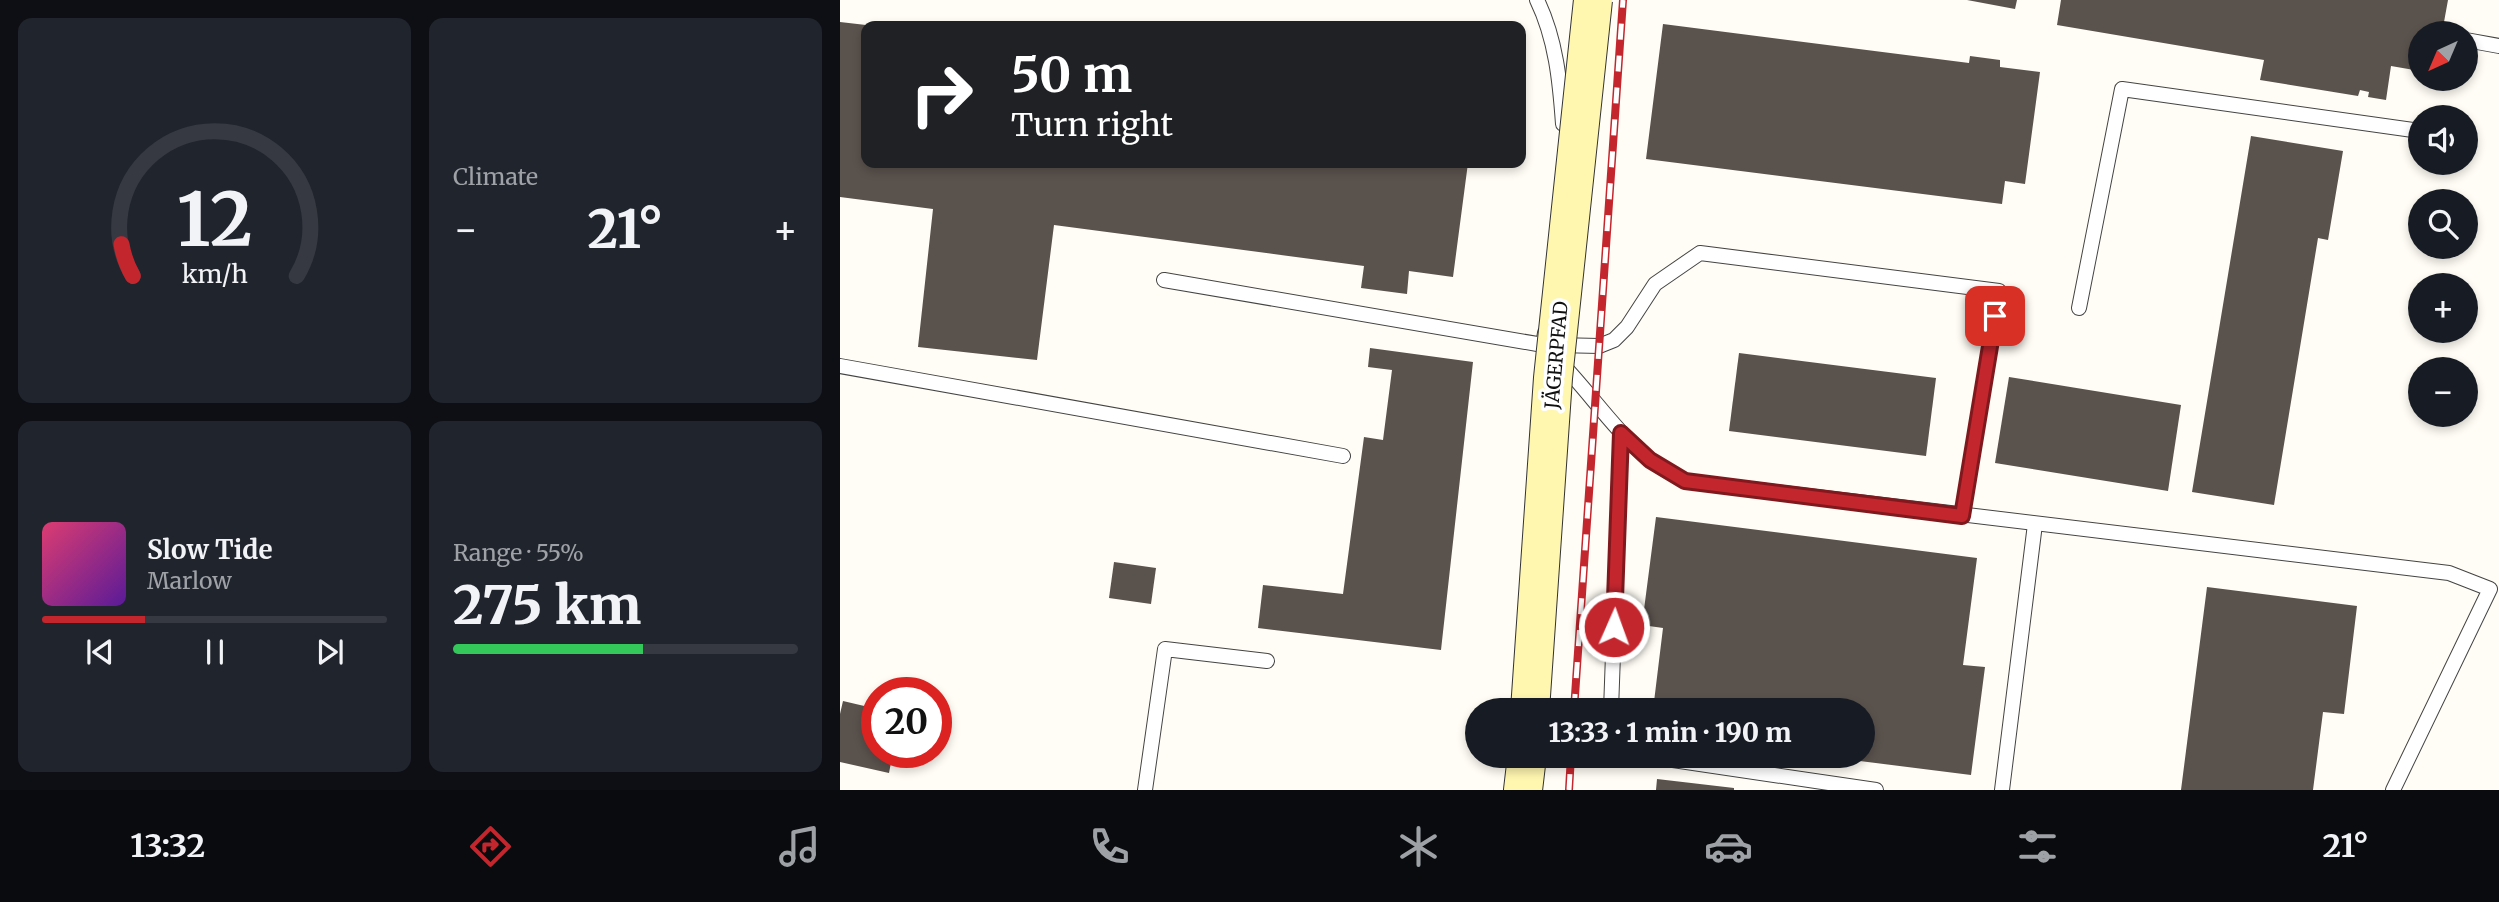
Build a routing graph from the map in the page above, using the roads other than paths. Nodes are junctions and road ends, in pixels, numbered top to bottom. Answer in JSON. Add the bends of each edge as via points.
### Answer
{"nodes":[{"id":1,"x":1537,"y":0,"type":"edge"},
{"id":2,"x":1593,"y":0,"type":"edge"},
{"id":3,"x":2478,"y":42,"type":"edge"},
{"id":4,"x":2499,"y":46,"type":"edge"},
{"id":5,"x":2408,"y":129,"type":"edge"},
{"id":6,"x":1563,"y":132,"type":"dead end"},
{"id":7,"x":1560,"y":167,"type":"dead end"},
{"id":8,"x":1164,"y":280,"type":"dead end"},
{"id":9,"x":2079,"y":308,"type":"dead end"},
{"id":10,"x":1544,"y":345,"type":"junction"},
{"id":11,"x":840,"y":366,"type":"edge"},
{"id":12,"x":1621,"y":433,"type":"junction"},
{"id":13,"x":1343,"y":456,"type":"dead end"},
{"id":14,"x":1962,"y":516,"type":"junction"},
{"id":15,"x":2035,"y":524,"type":"junction"},
{"id":16,"x":1267,"y":661,"type":"dead end"},
{"id":17,"x":1531,"y":698,"type":"edge"},
{"id":18,"x":1611,"y":698,"type":"edge"},
{"id":19,"x":1727,"y":768,"type":"edge"},
{"id":20,"x":1145,"y":790,"type":"edge"},
{"id":21,"x":1876,"y":790,"type":"edge"},
{"id":22,"x":2001,"y":790,"type":"edge"},
{"id":23,"x":2393,"y":790,"type":"edge"}],
"edges":[{"from":1,"to":6,"type":"lane","via":[[1560,73]]},
{"from":2,"to":17,"type":"main road","name":"JÄGERPFAD","bridge":true,"via":[[1553,378]]},
{"from":3,"to":4,"type":"lane"},
{"from":5,"to":9,"type":"lane","via":[[2122,89]]},
{"from":7,"to":10,"type":"lane"},
{"from":8,"to":10,"type":"lane"},
{"from":10,"to":12,"type":"lane"},
{"from":10,"to":14,"type":"lane","via":[[1599,346],[1614,340],[1655,284],[1700,253],[1999,291]]},
{"from":11,"to":13,"type":"lane"},
{"from":12,"to":14,"type":"lane","via":[[1650,460],[1685,481]]},
{"from":12,"to":18,"type":"lane"},
{"from":14,"to":15,"type":"lane"},
{"from":15,"to":22,"type":"lane"},
{"from":15,"to":23,"type":"lane","via":[[2449,573],[2490,589]]},
{"from":16,"to":20,"type":"lane","via":[[1165,649]]},
{"from":19,"to":21,"type":"lane"}]}
